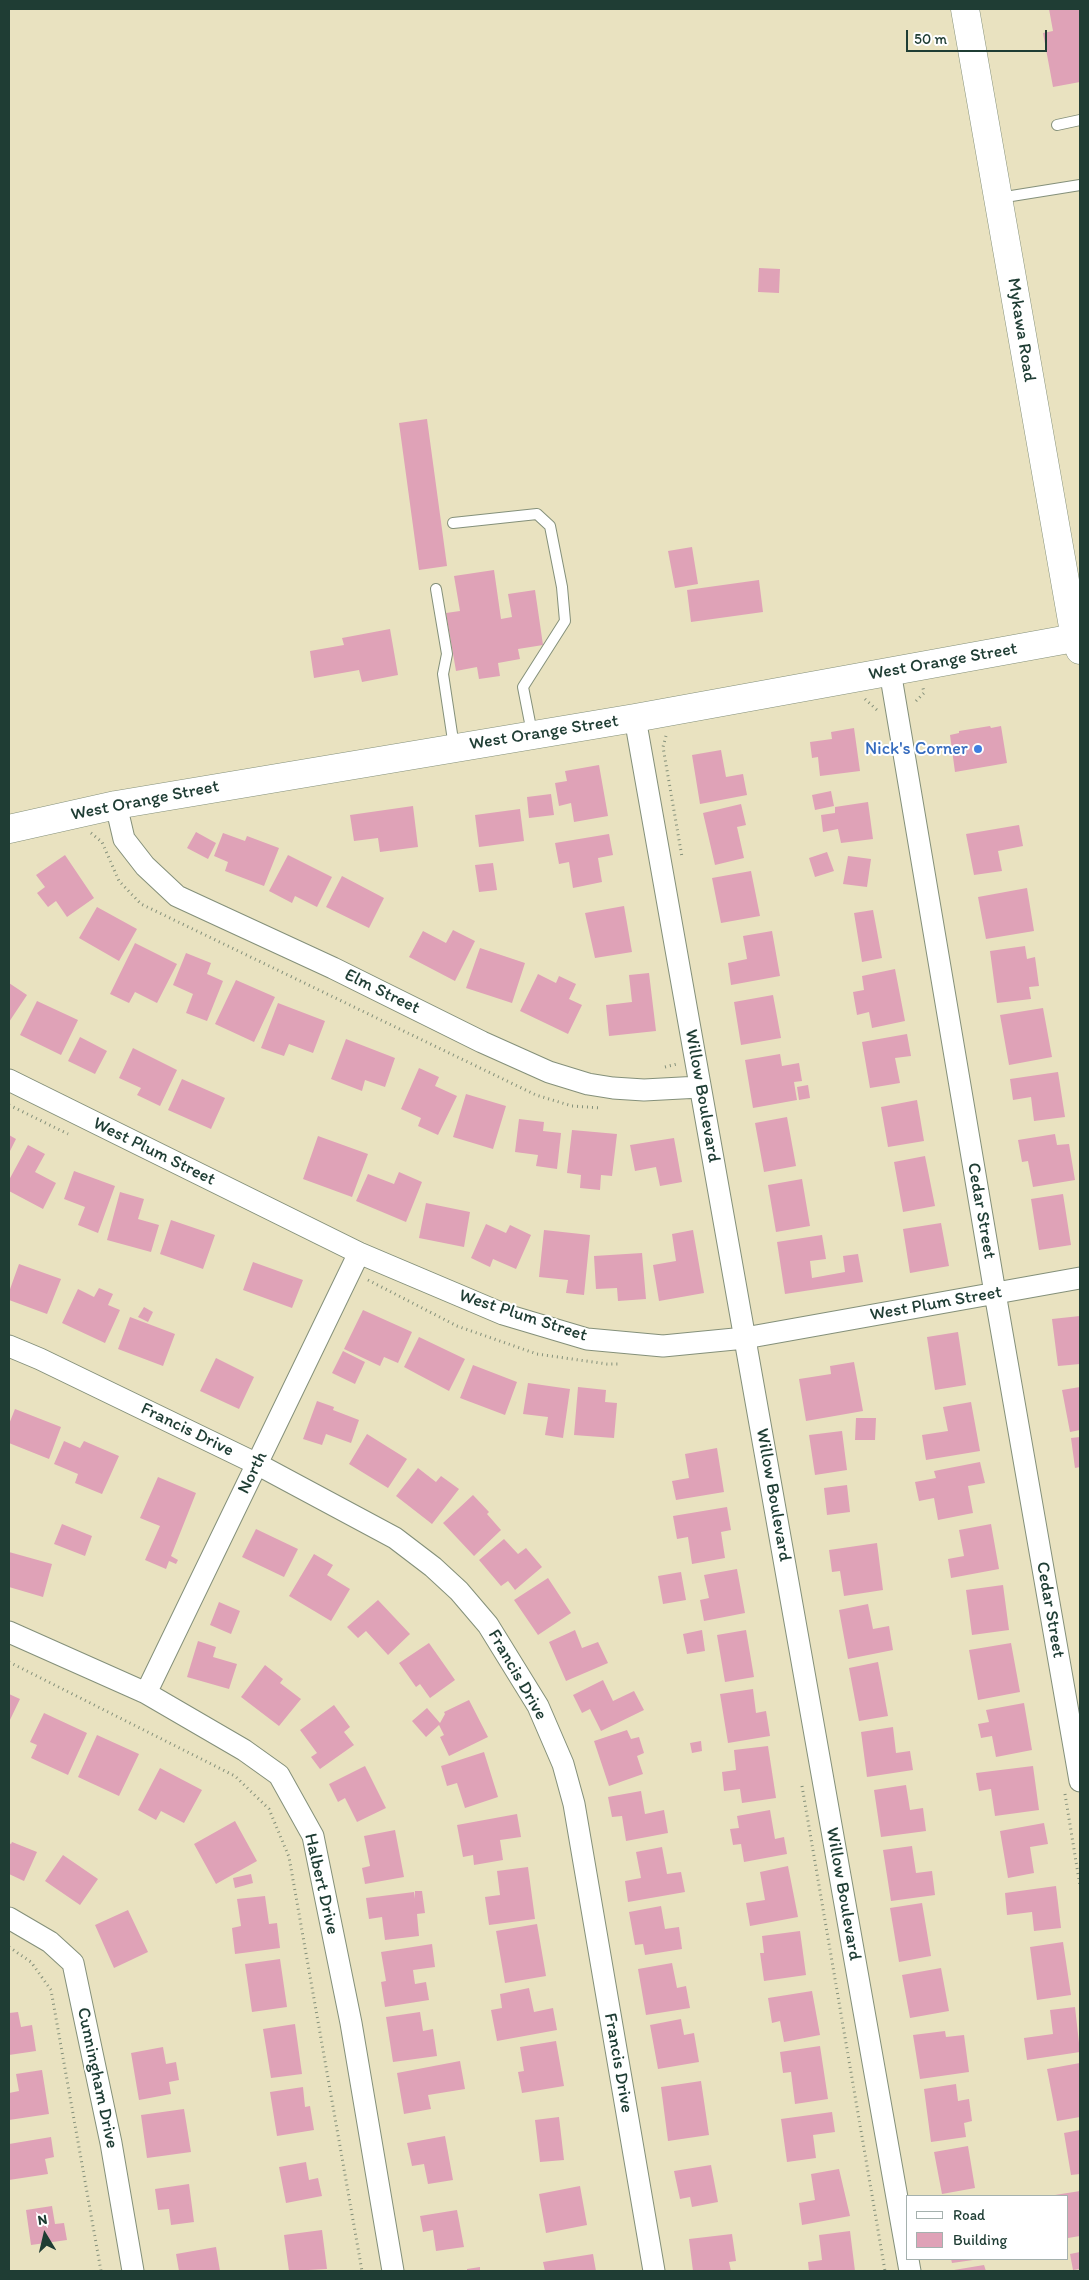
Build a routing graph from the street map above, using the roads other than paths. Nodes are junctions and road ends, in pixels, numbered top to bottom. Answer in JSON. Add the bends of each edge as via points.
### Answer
{"nodes":[{"id":1,"x":965,"y":9,"type":"edge"},
{"id":2,"x":1080,"y":120,"type":"edge"},
{"id":3,"x":1057,"y":125,"type":"dead end"},
{"id":4,"x":1080,"y":185,"type":"edge"},
{"id":5,"x":998,"y":198,"type":"junction"},
{"id":6,"x":454,"y":523,"type":"dead end"},
{"id":7,"x":436,"y":589,"type":"dead end"},
{"id":8,"x":1078,"y":641,"type":"edge"},
{"id":9,"x":890,"y":671,"type":"junction"},
{"id":10,"x":636,"y":718,"type":"junction"},
{"id":11,"x":532,"y":734,"type":"junction"},
{"id":12,"x":454,"y":748,"type":"junction"},
{"id":13,"x":116,"y":805,"type":"junction"},
{"id":14,"x":9,"y":829,"type":"edge"},
{"id":15,"x":9,"y":1080,"type":"edge"},
{"id":16,"x":700,"y":1087,"type":"junction"},
{"id":17,"x":355,"y":1262,"type":"junction"},
{"id":18,"x":1080,"y":1278,"type":"edge"},
{"id":19,"x":995,"y":1293,"type":"junction"},
{"id":20,"x":745,"y":1338,"type":"junction"},
{"id":21,"x":9,"y":1346,"type":"edge"},
{"id":22,"x":257,"y":1464,"type":"junction"},
{"id":23,"x":9,"y":1632,"type":"edge"},
{"id":24,"x":146,"y":1693,"type":"junction"},
{"id":25,"x":1080,"y":1781,"type":"edge"},
{"id":26,"x":9,"y":1918,"type":"edge"},
{"id":27,"x":906,"y":2248,"type":"edge"},
{"id":28,"x":133,"y":2271,"type":"edge"},
{"id":29,"x":393,"y":2271,"type":"edge"},
{"id":30,"x":654,"y":2271,"type":"edge"}],
"edges":[{"from":1,"to":5,"type":"street","name":"Mykawa Road"},
{"from":2,"to":3,"type":"lane"},
{"from":4,"to":5,"type":"lane"},
{"from":5,"to":8,"type":"street","name":"Mykawa Road"},
{"from":6,"to":11,"type":"lane","via":[[537,514],[550,526],[562,586],[565,622],[523,687]]},
{"from":7,"to":12,"type":"lane","via":[[447,654],[443,674]]},
{"from":8,"to":9,"type":"street","name":"West Orange Street"},
{"from":9,"to":10,"type":"street","name":"West Orange Street"},
{"from":9,"to":19,"type":"street","name":"Cedar Street"},
{"from":10,"to":11,"type":"street","name":"West Orange Street"},
{"from":10,"to":16,"type":"street","name":"Willow Boulevard"},
{"from":11,"to":12,"type":"street","name":"West Orange Street"},
{"from":12,"to":13,"type":"street","name":"West Orange Street"},
{"from":13,"to":14,"type":"street","name":"West Orange Street"},
{"from":13,"to":16,"type":"street","name":"Elm Street","via":[[124,839],[145,866],[177,896],[549,1072],[613,1088]]},
{"from":15,"to":17,"type":"street","name":"West Plum Street"},
{"from":16,"to":20,"type":"street","name":"Willow Boulevard"},
{"from":17,"to":20,"type":"street","name":"West Plum Street","via":[[503,1314],[587,1338],[663,1346]]},
{"from":17,"to":22,"type":"street","name":"North"},
{"from":18,"to":19,"type":"street","name":"West Plum Street"},
{"from":19,"to":20,"type":"street","name":"West Plum Street"},
{"from":19,"to":25,"type":"street","name":"Cedar Street"},
{"from":20,"to":27,"type":"street","name":"Willow Boulevard"},
{"from":21,"to":22,"type":"street","name":"Francis Drive"},
{"from":22,"to":24,"type":"street","name":"North"},
{"from":22,"to":30,"type":"street","name":"Francis Drive","via":[[395,1538],[433,1567],[460,1591],[488,1625],[538,1706],[563,1764],[574,1804]]},
{"from":23,"to":24,"type":"street","name":"Halbert Drive"},
{"from":24,"to":29,"type":"street","name":"Halbert Drive","via":[[244,1750],[279,1775],[313,1836],[351,2023]]},
{"from":26,"to":28,"type":"street","name":"Cunningham Drive","via":[[50,1942],[73,1963],[111,2143]]}]}
